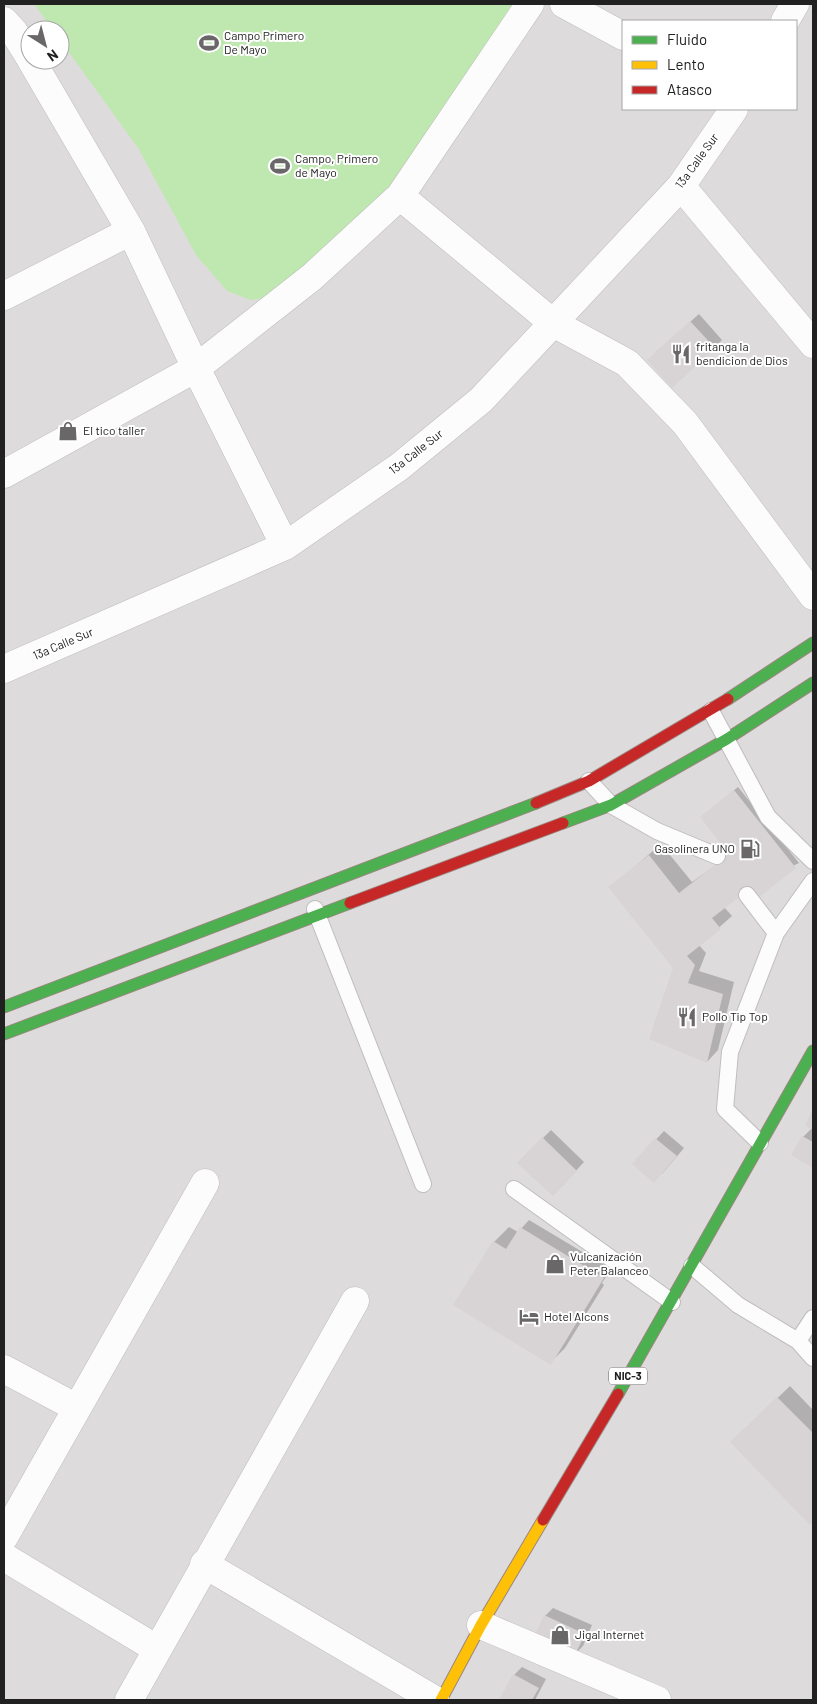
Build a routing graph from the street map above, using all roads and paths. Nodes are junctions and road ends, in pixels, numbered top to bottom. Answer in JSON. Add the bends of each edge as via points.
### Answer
{"nodes":[{"id":1,"x":530,"y":4,"type":"edge"},
{"id":2,"x":564,"y":4,"type":"edge"},
{"id":3,"x":795,"y":4,"type":"edge"},
{"id":4,"x":786,"y":20,"type":"edge"},
{"id":5,"x":4,"y":21,"type":"edge"},
{"id":6,"x":622,"y":35,"type":"edge"},
{"id":7,"x":20,"y":42,"type":"edge"},
{"id":8,"x":36,"y":70,"type":"edge"},
{"id":9,"x":733,"y":110,"type":"edge"},
{"id":10,"x":681,"y":186,"type":"junction"},
{"id":11,"x":400,"y":196,"type":"junction"},
{"id":12,"x":131,"y":231,"type":"junction"},
{"id":13,"x":4,"y":296,"type":"edge"},
{"id":14,"x":553,"y":323,"type":"junction"},
{"id":15,"x":813,"y":344,"type":"edge"},
{"id":16,"x":196,"y":368,"type":"junction"},
{"id":17,"x":4,"y":474,"type":"edge"},
{"id":18,"x":285,"y":546,"type":"junction"},
{"id":19,"x":813,"y":596,"type":"edge"},
{"id":20,"x":813,"y":643,"type":"edge"},
{"id":21,"x":4,"y":669,"type":"edge"},
{"id":22,"x":813,"y":683,"type":"edge"},
{"id":23,"x":711,"y":711,"type":"junction"},
{"id":24,"x":727,"y":739,"type":"junction"},
{"id":25,"x":589,"y":781,"type":"junction"},
{"id":26,"x":611,"y":805,"type":"junction"},
{"id":27,"x":717,"y":856,"type":"dead end"},
{"id":28,"x":813,"y":861,"type":"edge"},
{"id":29,"x":813,"y":881,"type":"edge"},
{"id":30,"x":310,"y":890,"type":"junction"},
{"id":31,"x":747,"y":895,"type":"dead end"},
{"id":32,"x":317,"y":917,"type":"junction"},
{"id":33,"x":776,"y":933,"type":"junction"},
{"id":34,"x":4,"y":1006,"type":"edge"},
{"id":35,"x":4,"y":1034,"type":"edge"},
{"id":36,"x":813,"y":1051,"type":"edge"},
{"id":37,"x":760,"y":1143,"type":"junction"},
{"id":38,"x":205,"y":1182,"type":"dead end"},
{"id":39,"x":422,"y":1184,"type":"dead end"},
{"id":40,"x":514,"y":1189,"type":"dead end"},
{"id":41,"x":692,"y":1266,"type":"junction"},
{"id":42,"x":355,"y":1302,"type":"dead end"},
{"id":43,"x":672,"y":1302,"type":"junction"},
{"id":44,"x":813,"y":1318,"type":"edge"},
{"id":45,"x":798,"y":1341,"type":"junction"},
{"id":46,"x":813,"y":1358,"type":"edge"},
{"id":47,"x":4,"y":1369,"type":"edge"},
{"id":48,"x":77,"y":1408,"type":"junction"},
{"id":49,"x":4,"y":1538,"type":"edge"},
{"id":50,"x":4,"y":1557,"type":"edge"},
{"id":51,"x":204,"y":1564,"type":"junction"},
{"id":52,"x":481,"y":1624,"type":"junction"},
{"id":53,"x":157,"y":1649,"type":"junction"},
{"id":54,"x":129,"y":1700,"type":"edge"},
{"id":55,"x":435,"y":1700,"type":"edge"},
{"id":56,"x":441,"y":1700,"type":"edge"},
{"id":57,"x":657,"y":1700,"type":"edge"}],
"edges":[{"from":1,"to":11,"type":"street"},
{"from":2,"to":6,"type":"street"},
{"from":3,"to":4,"type":"street"},
{"from":5,"to":7,"type":"street"},
{"from":8,"to":12,"type":"street"},
{"from":9,"to":10,"type":"street","name":"13a Calle Sur"},
{"from":10,"to":14,"type":"street","name":"13a Calle Sur"},
{"from":10,"to":15,"type":"street"},
{"from":11,"to":14,"type":"street"},
{"from":11,"to":16,"type":"street","via":[[312,277]]},
{"from":12,"to":13,"type":"street"},
{"from":12,"to":16,"type":"street"},
{"from":14,"to":18,"type":"street","name":"13a Calle Sur","via":[[481,400],[399,467]]},
{"from":14,"to":19,"type":"street","via":[[627,363],[685,423]]},
{"from":16,"to":17,"type":"street"},
{"from":16,"to":18,"type":"street"},
{"from":18,"to":21,"type":"street","name":"13a Calle Sur"},
{"from":20,"to":23,"type":"street"},
{"from":22,"to":24,"type":"street"},
{"from":23,"to":24,"type":"lane"},
{"from":23,"to":25,"type":"street"},
{"from":24,"to":26,"type":"street"},
{"from":24,"to":28,"type":"lane","via":[[768,817]]},
{"from":25,"to":26,"type":"lane"},
{"from":25,"to":30,"type":"street"},
{"from":26,"to":27,"type":"lane","via":[[656,831]]},
{"from":26,"to":32,"type":"street"},
{"from":29,"to":33,"type":"lane"},
{"from":30,"to":32,"type":"lane"},
{"from":30,"to":34,"type":"street"},
{"from":31,"to":33,"type":"lane"},
{"from":32,"to":35,"type":"street"},
{"from":32,"to":39,"type":"lane"},
{"from":33,"to":37,"type":"lane","via":[[730,1052],[725,1109]]},
{"from":36,"to":37,"type":"street","number":"NIC-3"},
{"from":37,"to":41,"type":"street","number":"NIC-3"},
{"from":38,"to":48,"type":"street"},
{"from":40,"to":43,"type":"lane"},
{"from":41,"to":43,"type":"street","number":"NIC-3"},
{"from":41,"to":45,"type":"lane","via":[[738,1304]]},
{"from":42,"to":51,"type":"street"},
{"from":43,"to":52,"type":"street","number":"NIC-3"},
{"from":44,"to":45,"type":"lane"},
{"from":45,"to":46,"type":"lane"},
{"from":47,"to":48,"type":"street"},
{"from":48,"to":49,"type":"street"},
{"from":50,"to":53,"type":"street"},
{"from":51,"to":53,"type":"street"},
{"from":51,"to":55,"type":"street"},
{"from":52,"to":56,"type":"street","number":"NIC-3"},
{"from":52,"to":57,"type":"street"},
{"from":53,"to":54,"type":"street"}]}
